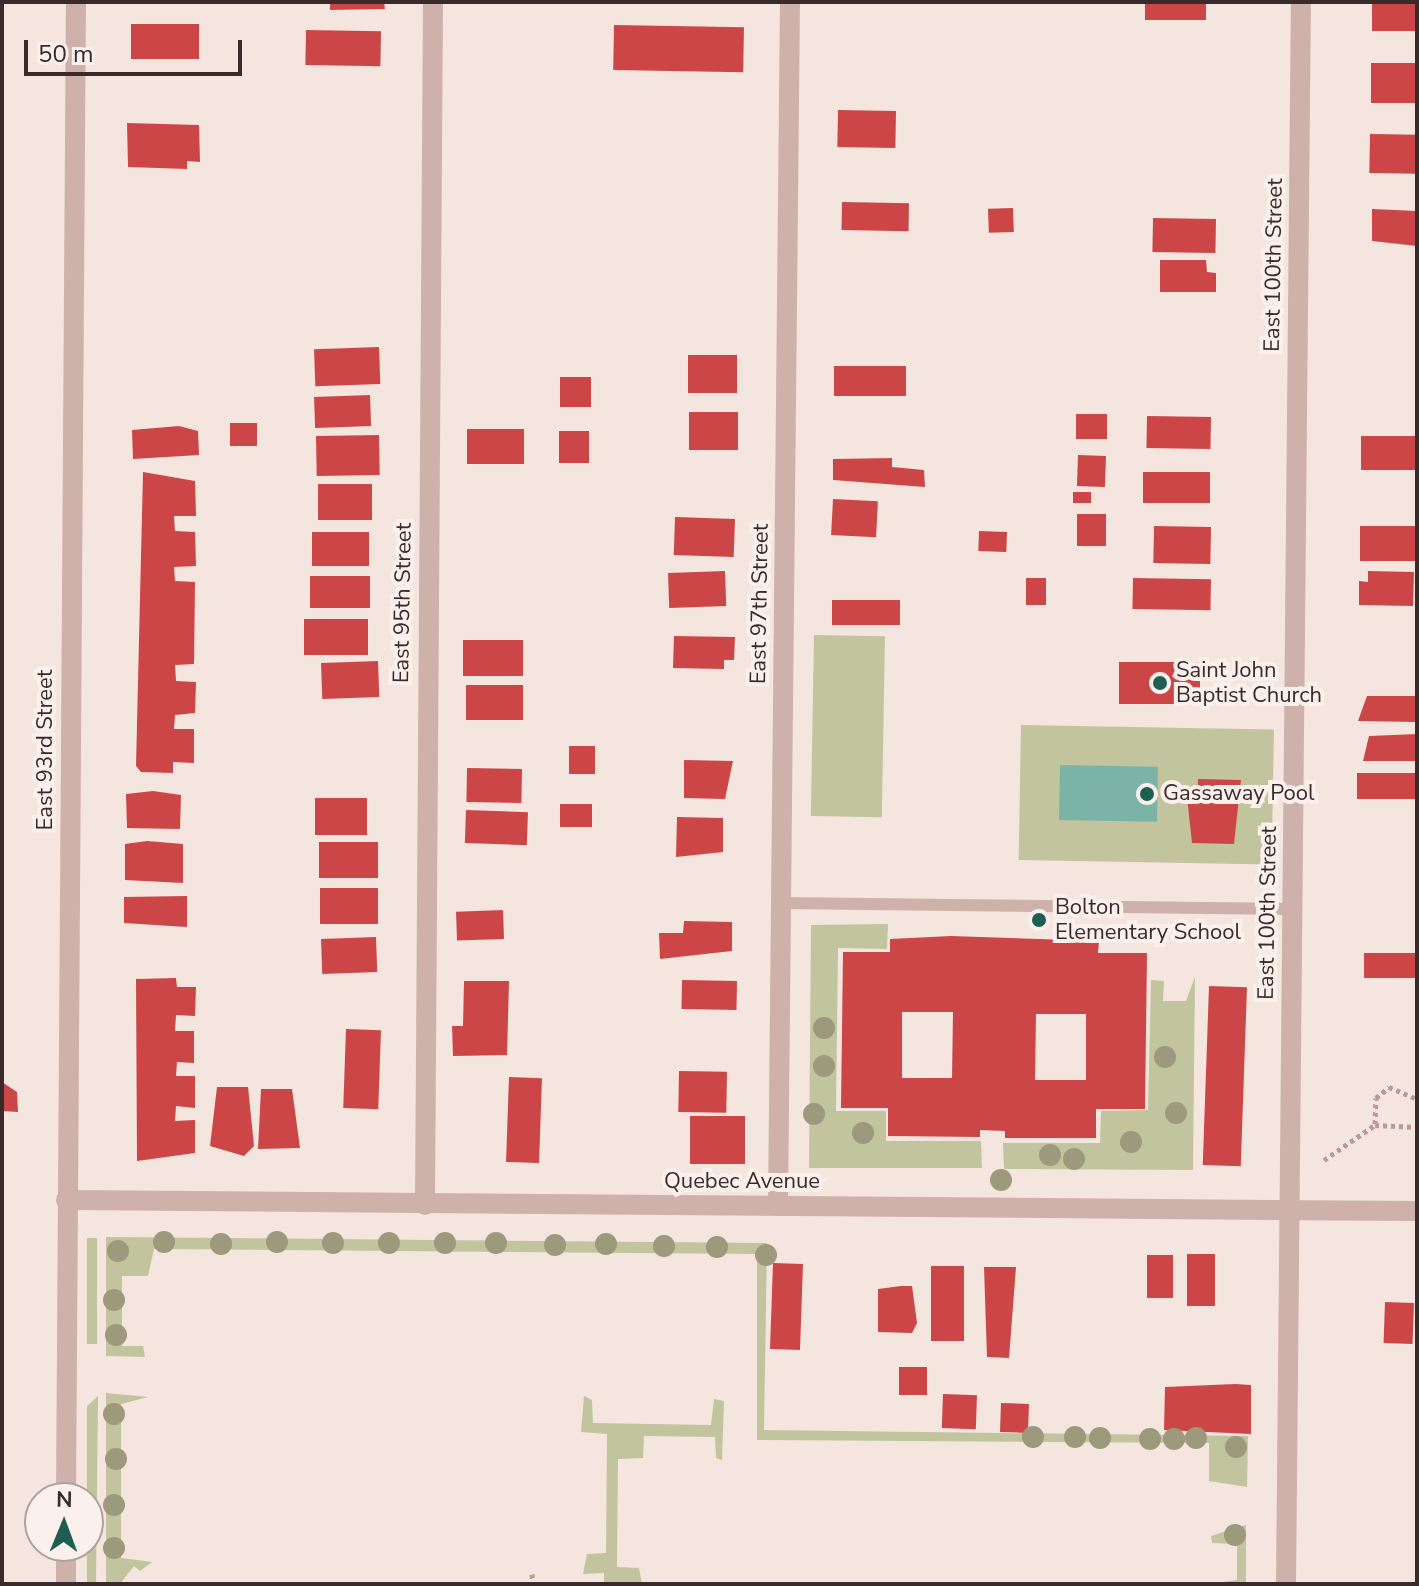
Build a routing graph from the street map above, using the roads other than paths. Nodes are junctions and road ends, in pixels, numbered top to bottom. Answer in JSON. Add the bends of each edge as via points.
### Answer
{"nodes":[{"id":1,"x":76,"y":2,"type":"edge"},
{"id":2,"x":433,"y":2,"type":"edge"},
{"id":3,"x":790,"y":2,"type":"edge"},
{"id":4,"x":1301,"y":2,"type":"edge"},
{"id":5,"x":781,"y":903,"type":"junction"},
{"id":6,"x":1292,"y":909,"type":"junction"},
{"id":7,"x":66,"y":1200,"type":"junction"},
{"id":8,"x":425,"y":1205,"type":"junction"},
{"id":9,"x":778,"y":1206,"type":"junction"},
{"id":10,"x":1289,"y":1210,"type":"junction"},
{"id":11,"x":1417,"y":1211,"type":"edge"},
{"id":12,"x":66,"y":1482,"type":"edge"},
{"id":13,"x":66,"y":1562,"type":"edge"},
{"id":14,"x":66,"y":1584,"type":"edge"},
{"id":15,"x":1286,"y":1584,"type":"edge"}],
"edges":[{"from":1,"to":7,"type":"street","name":"East 93rd Street"},
{"from":2,"to":8,"type":"street","name":"East 95th Street"},
{"from":3,"to":5,"type":"street","name":"East 97th Street"},
{"from":4,"to":6,"type":"street","name":"East 100th Street"},
{"from":5,"to":6,"type":"lane"},
{"from":5,"to":9,"type":"street","name":"East 97th Street"},
{"from":6,"to":10,"type":"street","name":"East 100th Street"},
{"from":7,"to":8,"type":"street","name":"Quebec Avenue"},
{"from":7,"to":12,"type":"street","name":"East 93rd Street"},
{"from":8,"to":9,"type":"street","name":"Quebec Avenue"},
{"from":9,"to":10,"type":"street","name":"Quebec Avenue"},
{"from":10,"to":11,"type":"street","name":"Quebec Avenue"},
{"from":10,"to":15,"type":"street","name":"East 100th Street"},
{"from":13,"to":14,"type":"street"}]}
